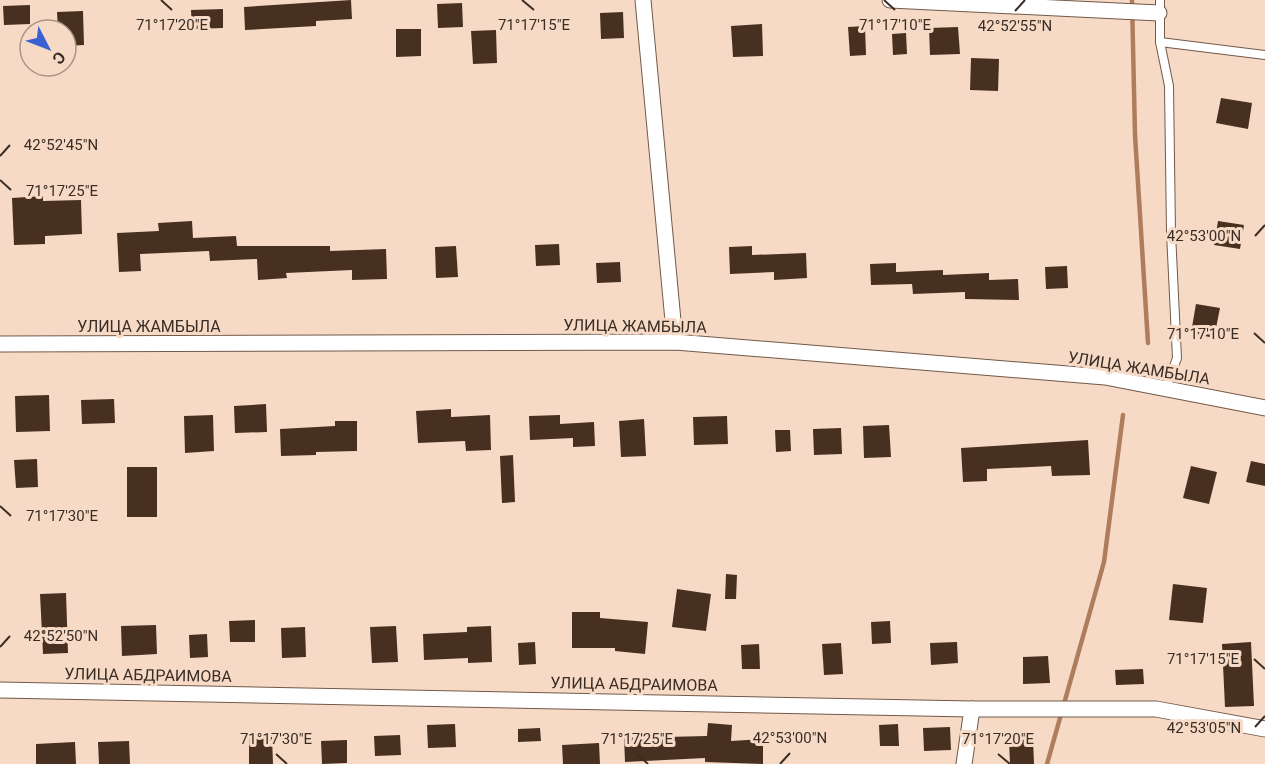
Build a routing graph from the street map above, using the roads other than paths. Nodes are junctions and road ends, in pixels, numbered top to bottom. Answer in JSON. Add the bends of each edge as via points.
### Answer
{"nodes":[{"id":1,"x":643,"y":0,"type":"edge"},
{"id":2,"x":890,"y":0,"type":"edge"},
{"id":3,"x":1157,"y":8,"type":"edge"},
{"id":4,"x":1160,"y":42,"type":"junction"},
{"id":5,"x":1265,"y":55,"type":"edge"},
{"id":6,"x":675,"y":342,"type":"junction"},
{"id":7,"x":0,"y":344,"type":"edge"},
{"id":8,"x":1166,"y":388,"type":"junction"},
{"id":9,"x":1265,"y":408,"type":"edge"},
{"id":10,"x":0,"y":690,"type":"edge"},
{"id":11,"x":972,"y":709,"type":"junction"},
{"id":12,"x":1265,"y":729,"type":"edge"},
{"id":13,"x":964,"y":764,"type":"edge"}],
"edges":[{"from":1,"to":6,"type":"street"},
{"from":2,"to":3,"type":"street","via":[[1119,10]]},
{"from":3,"to":4,"type":"lane"},
{"from":4,"to":5,"type":"lane"},
{"from":4,"to":8,"type":"lane","via":[[1169,86],[1177,358]]},
{"from":6,"to":7,"type":"street","name":"УЛИЦА ЖАМБЫЛА"},
{"from":6,"to":8,"type":"street","name":"УЛИЦА ЖАМБЫЛА","via":[[1105,377]]},
{"from":8,"to":9,"type":"street","name":"УЛИЦА ЖАМБЫЛА"},
{"from":10,"to":11,"type":"street","name":"УЛИЦА АБДРАИМОВА"},
{"from":11,"to":12,"type":"street","name":"УЛИЦА АБДРАИМОВА","via":[[1156,709]]},
{"from":11,"to":13,"type":"street"}]}
